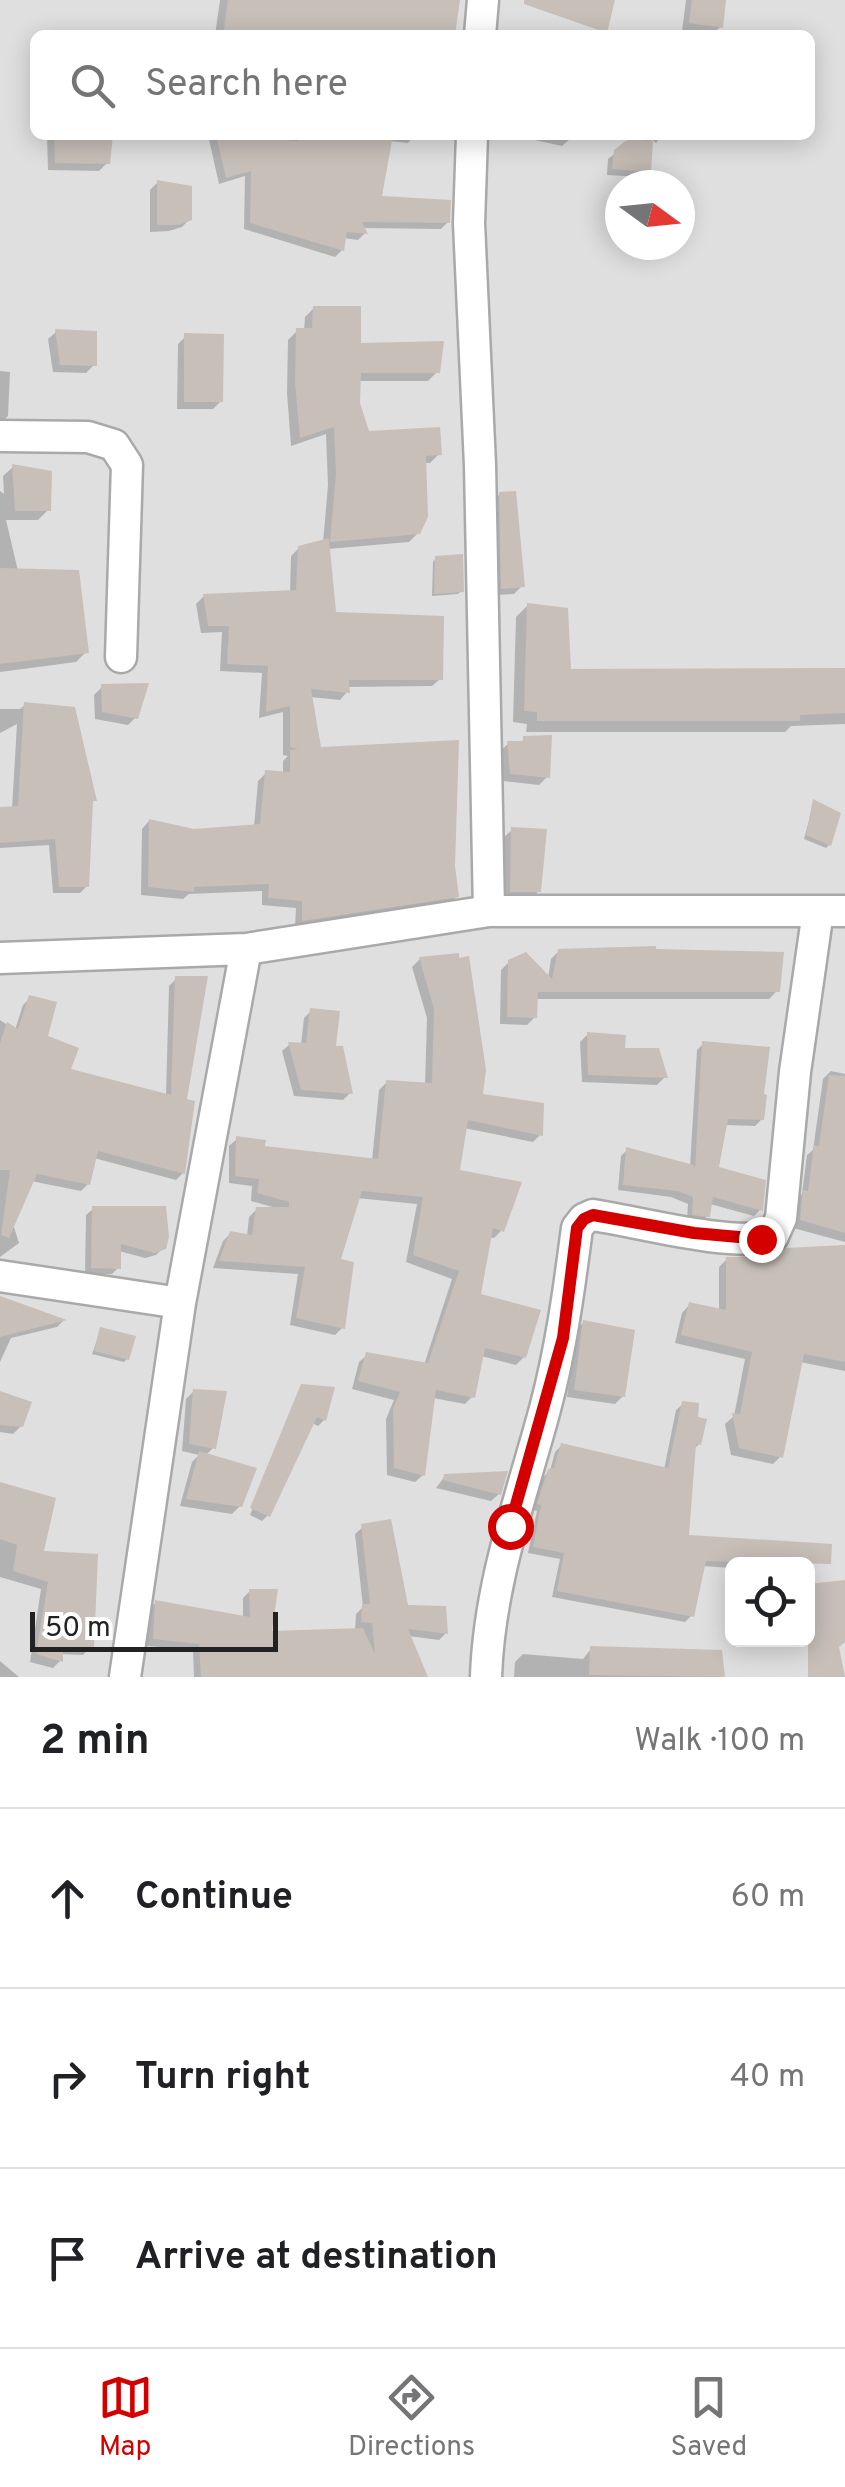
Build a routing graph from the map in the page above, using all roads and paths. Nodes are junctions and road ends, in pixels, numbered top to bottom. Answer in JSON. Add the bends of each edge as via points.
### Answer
{"nodes":[{"id":1,"x":483,"y":0,"type":"edge"},
{"id":2,"x":480,"y":30,"type":"edge"},
{"id":3,"x":472,"y":140,"type":"edge"},
{"id":4,"x":0,"y":436,"type":"edge"},
{"id":5,"x":121,"y":658,"type":"dead end"},
{"id":6,"x":489,"y":911,"type":"junction"},
{"id":7,"x":831,"y":911,"type":"edge"},
{"id":8,"x":246,"y":949,"type":"junction"},
{"id":9,"x":0,"y":958,"type":"edge"},
{"id":10,"x":0,"y":1276,"type":"edge"},
{"id":11,"x":180,"y":1303,"type":"junction"},
{"id":12,"x":125,"y":1677,"type":"edge"},
{"id":13,"x":486,"y":1677,"type":"edge"}],
"edges":[{"from":1,"to":2,"type":"street"},
{"from":3,"to":6,"type":"street","via":[[468,224]]},
{"from":4,"to":5,"type":"street","via":[[88,437],[114,445],[127,464]]},
{"from":6,"to":7,"type":"street"},
{"from":6,"to":8,"type":"street"},
{"from":7,"to":13,"type":"street","via":[[795,1072],[781,1218],[772,1236],[694,1233],[593,1215],[577,1228],[563,1338],[510,1526],[488,1627]]},
{"from":8,"to":9,"type":"street"},
{"from":8,"to":11,"type":"street"},
{"from":10,"to":11,"type":"street"},
{"from":11,"to":12,"type":"street"}]}
